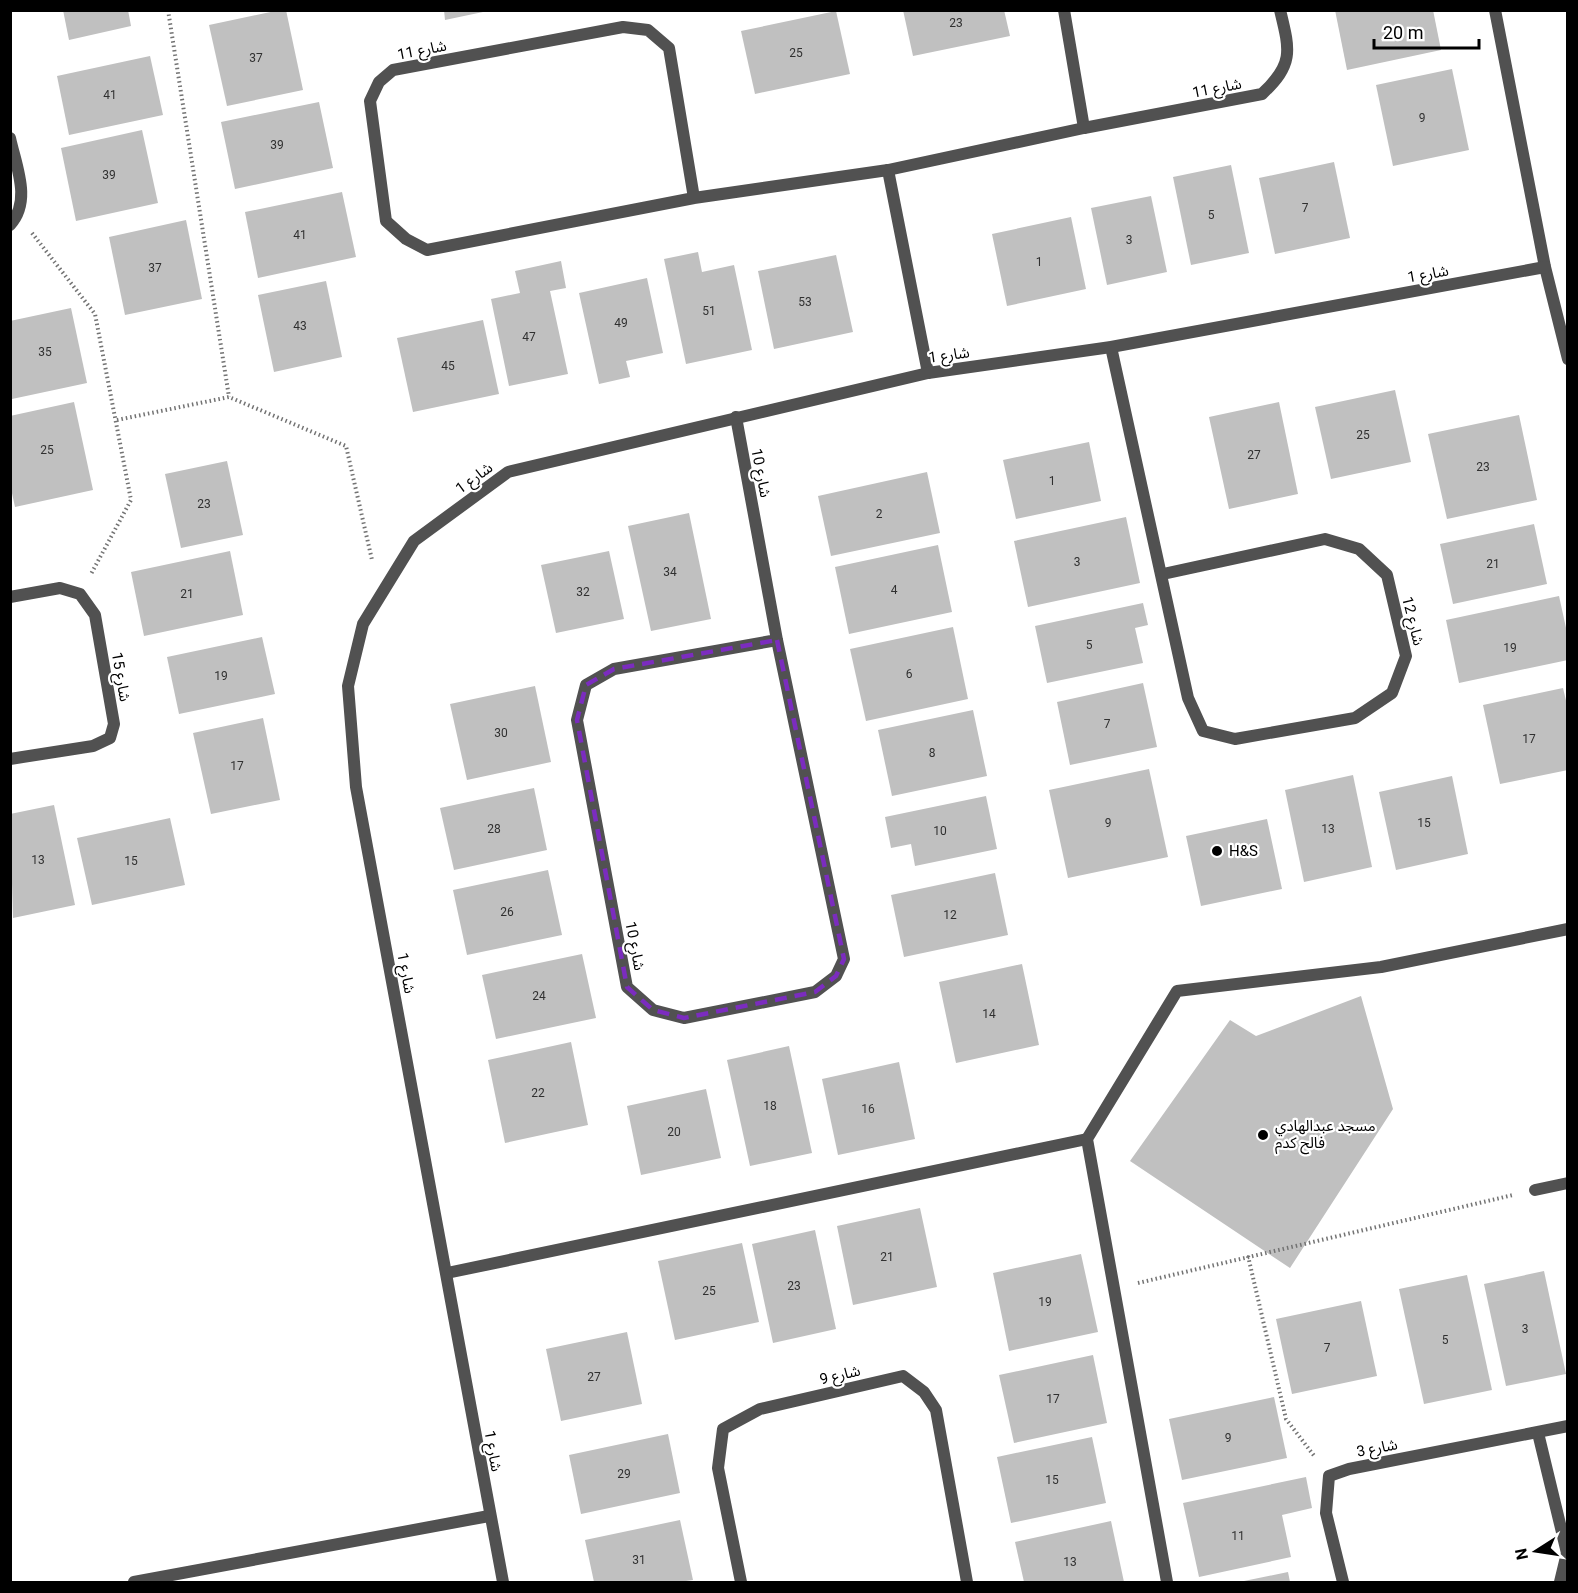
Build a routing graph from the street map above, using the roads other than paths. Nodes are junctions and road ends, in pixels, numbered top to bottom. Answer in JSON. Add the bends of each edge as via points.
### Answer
{"nodes":[{"id":1,"x":1064,"y":10,"type":"edge"},
{"id":2,"x":1280,"y":10,"type":"edge"},
{"id":3,"x":1495,"y":10,"type":"edge"},
{"id":4,"x":1084,"y":128,"type":"junction"},
{"id":5,"x":10,"y":138,"type":"edge"},
{"id":6,"x":888,"y":170,"type":"junction"},
{"id":7,"x":694,"y":198,"type":"junction"},
{"id":8,"x":15,"y":220,"type":"edge"},
{"id":9,"x":1545,"y":267,"type":"junction"},
{"id":10,"x":1111,"y":347,"type":"junction"},
{"id":11,"x":1568,"y":358,"type":"edge"},
{"id":12,"x":928,"y":373,"type":"junction"},
{"id":13,"x":736,"y":417,"type":"junction"},
{"id":14,"x":1163,"y":574,"type":"junction"},
{"id":15,"x":10,"y":597,"type":"edge"},
{"id":16,"x":777,"y":640,"type":"junction"},
{"id":17,"x":10,"y":759,"type":"edge"},
{"id":18,"x":1568,"y":929,"type":"edge"},
{"id":19,"x":1087,"y":1139,"type":"junction"},
{"id":20,"x":1568,"y":1183,"type":"edge"},
{"id":21,"x":1534,"y":1190,"type":"road end"},
{"id":22,"x":447,"y":1273,"type":"junction"},
{"id":23,"x":1568,"y":1426,"type":"edge"},
{"id":24,"x":1538,"y":1433,"type":"junction"},
{"id":25,"x":489,"y":1516,"type":"junction"},
{"id":26,"x":134,"y":1582,"type":"edge"},
{"id":27,"x":503,"y":1582,"type":"edge"},
{"id":28,"x":741,"y":1582,"type":"edge"},
{"id":29,"x":967,"y":1582,"type":"edge"},
{"id":30,"x":1167,"y":1582,"type":"edge"},
{"id":31,"x":1342,"y":1582,"type":"edge"},
{"id":32,"x":1560,"y":1582,"type":"edge"}],
"edges":[{"from":1,"to":4,"type":"street"},
{"from":2,"to":4,"type":"street","name":"شارع 11","via":[[1289,45],[1282,75],[1262,94]]},
{"from":3,"to":9,"type":"street"},
{"from":4,"to":6,"type":"street","name":"شارع 11"},
{"from":5,"to":8,"type":"street","via":[[23,195]]},
{"from":6,"to":7,"type":"street","name":"شارع 11"},
{"from":6,"to":12,"type":"street"},
{"from":7,"to":7,"type":"street","name":"شارع 11","via":[[427,250],[406,239],[386,221],[370,102],[379,82],[393,70],[623,27],[648,30],[669,48]]},
{"from":9,"to":10,"type":"street","name":"شارع 1"},
{"from":9,"to":11,"type":"street"},
{"from":10,"to":12,"type":"street","name":"شارع 1"},
{"from":10,"to":14,"type":"street","name":"شارع 12"},
{"from":12,"to":13,"type":"street","name":"شارع 1"},
{"from":13,"to":16,"type":"street","name":"شارع 10"},
{"from":13,"to":22,"type":"street","name":"شارع 1","via":[[508,472],[414,541],[363,624],[348,686],[356,787]]},
{"from":14,"to":14,"type":"street","name":"شارع 12","via":[[1188,698],[1203,731],[1235,739],[1355,718],[1392,693],[1406,656],[1387,575],[1359,549],[1325,539]]},
{"from":15,"to":17,"type":"street","name":"شارع 15","via":[[60,588],[80,594],[95,615],[114,724],[110,738],[93,746]]},
{"from":16,"to":16,"type":"street","name":"شارع 10","via":[[844,959],[836,976],[815,992],[684,1018],[653,1010],[627,987],[577,720],[586,685],[614,669]]},
{"from":18,"to":19,"type":"street","via":[[1381,968],[1177,991]]},
{"from":19,"to":22,"type":"street"},
{"from":19,"to":30,"type":"street"},
{"from":20,"to":21,"type":"street"},
{"from":22,"to":25,"type":"street","name":"شارع 1"},
{"from":23,"to":24,"type":"street","name":"شارع 3"},
{"from":24,"to":31,"type":"street","name":"شارع 3","via":[[1329,1476],[1326,1513]]},
{"from":24,"to":32,"type":"street","via":[[1567,1553]]},
{"from":25,"to":26,"type":"street"},
{"from":25,"to":27,"type":"street","name":"شارع 1"},
{"from":28,"to":29,"type":"street","name":"شارع 9","via":[[718,1468],[723,1429],[760,1409],[903,1376],[924,1392],[936,1410]]}]}
